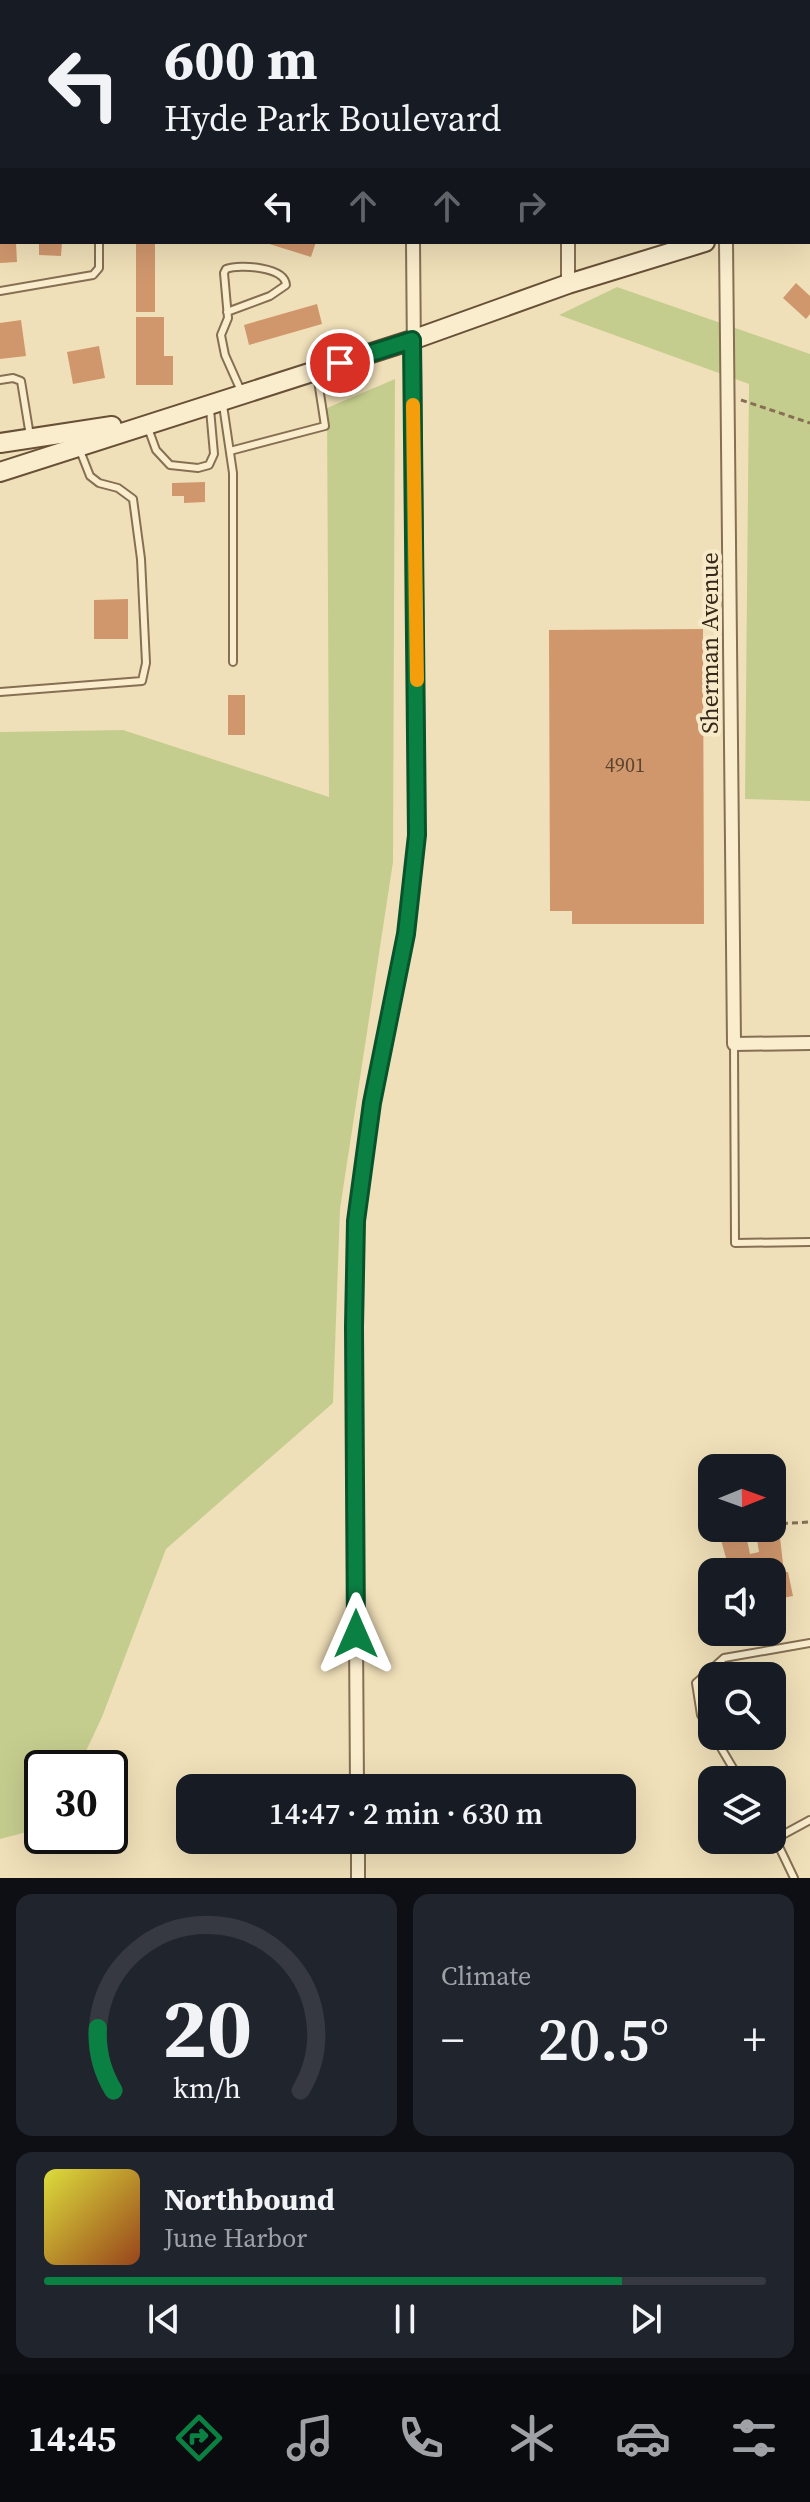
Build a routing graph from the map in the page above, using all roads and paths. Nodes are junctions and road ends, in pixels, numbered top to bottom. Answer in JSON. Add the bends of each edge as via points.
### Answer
{"nodes":[{"id":1,"x":99,"y":244,"type":"edge"},
{"id":2,"x":413,"y":244,"type":"edge"},
{"id":3,"x":568,"y":244,"type":"edge"},
{"id":4,"x":698,"y":244,"type":"edge"},
{"id":5,"x":726,"y":244,"type":"edge"},
{"id":6,"x":568,"y":284,"type":"junction"},
{"id":7,"x":0,"y":291,"type":"edge"},
{"id":8,"x":227,"y":312,"type":"junction"},
{"id":9,"x":412,"y":340,"type":"junction"},
{"id":10,"x":316,"y":371,"type":"junction"},
{"id":11,"x":0,"y":380,"type":"edge"},
{"id":12,"x":242,"y":395,"type":"junction"},
{"id":13,"x":729,"y":396,"type":"junction"},
{"id":14,"x":216,"y":403,"type":"junction"},
{"id":15,"x":189,"y":411,"type":"junction"},
{"id":16,"x":810,"y":423,"type":"edge"},
{"id":17,"x":147,"y":425,"type":"junction"},
{"id":18,"x":31,"y":439,"type":"junction"},
{"id":19,"x":0,"y":443,"type":"edge"},
{"id":20,"x":78,"y":447,"type":"junction"},
{"id":21,"x":230,"y":451,"type":"junction"},
{"id":22,"x":0,"y":472,"type":"edge"},
{"id":23,"x":233,"y":662,"type":"dead end"},
{"id":24,"x":0,"y":692,"type":"edge"},
{"id":25,"x":810,"y":1043,"type":"edge"},
{"id":26,"x":734,"y":1044,"type":"junction"},
{"id":27,"x":810,"y":1242,"type":"edge"},
{"id":28,"x":810,"y":1522,"type":"edge"},
{"id":29,"x":786,"y":1523,"type":"edge"},
{"id":30,"x":810,"y":1643,"type":"edge"},
{"id":31,"x":720,"y":1662,"type":"edge"},
{"id":32,"x":357,"y":1774,"type":"edge"},
{"id":33,"x":810,"y":1820,"type":"edge"},
{"id":34,"x":786,"y":1830,"type":"edge"},
{"id":35,"x":358,"y":1854,"type":"edge"},
{"id":36,"x":782,"y":1854,"type":"edge"},
{"id":37,"x":358,"y":1878,"type":"edge"},
{"id":38,"x":794,"y":1878,"type":"edge"}],
"edges":[{"from":1,"to":7,"type":"lane","via":[[99,268],[93,275]]},
{"from":2,"to":9,"type":"street"},
{"from":3,"to":6,"type":"street"},
{"from":4,"to":6,"type":"main road"},
{"from":5,"to":13,"type":"street","name":"Sherman Avenue"},
{"from":6,"to":9,"type":"main road"},
{"from":8,"to":8,"type":"lane","via":[[226,269],[283,275],[286,285],[277,293]]},
{"from":8,"to":12,"type":"lane","via":[[221,335]]},
{"from":9,"to":10,"type":"main road"},
{"from":9,"to":32,"type":"street","via":[[417,835],[408,922],[372,1103],[356,1221]]},
{"from":10,"to":12,"type":"main road"},
{"from":10,"to":21,"type":"lane","via":[[325,426]]},
{"from":11,"to":18,"type":"lane","via":[[21,381]]},
{"from":12,"to":14,"type":"main road"},
{"from":13,"to":16,"type":"path"},
{"from":13,"to":26,"type":"street","name":"Sherman Avenue"},
{"from":14,"to":15,"type":"main road"},
{"from":14,"to":17,"type":"lane","via":[[209,465],[170,465],[156,450]]},
{"from":14,"to":21,"type":"lane"},
{"from":15,"to":17,"type":"main road"},
{"from":15,"to":18,"type":"main road"},
{"from":17,"to":20,"type":"main road"},
{"from":18,"to":19,"type":"main road"},
{"from":20,"to":22,"type":"main road"},
{"from":20,"to":24,"type":"lane","via":[[90,476],[133,499],[146,663],[142,681]]},
{"from":21,"to":23,"type":"lane","via":[[235,517]]},
{"from":25,"to":26,"type":"street"},
{"from":26,"to":27,"type":"lane","via":[[735,1243]]},
{"from":28,"to":29,"type":"path"},
{"from":30,"to":31,"type":"lane"},
{"from":33,"to":34,"type":"lane"},
{"from":35,"to":37,"type":"street"},
{"from":36,"to":38,"type":"lane"}]}
